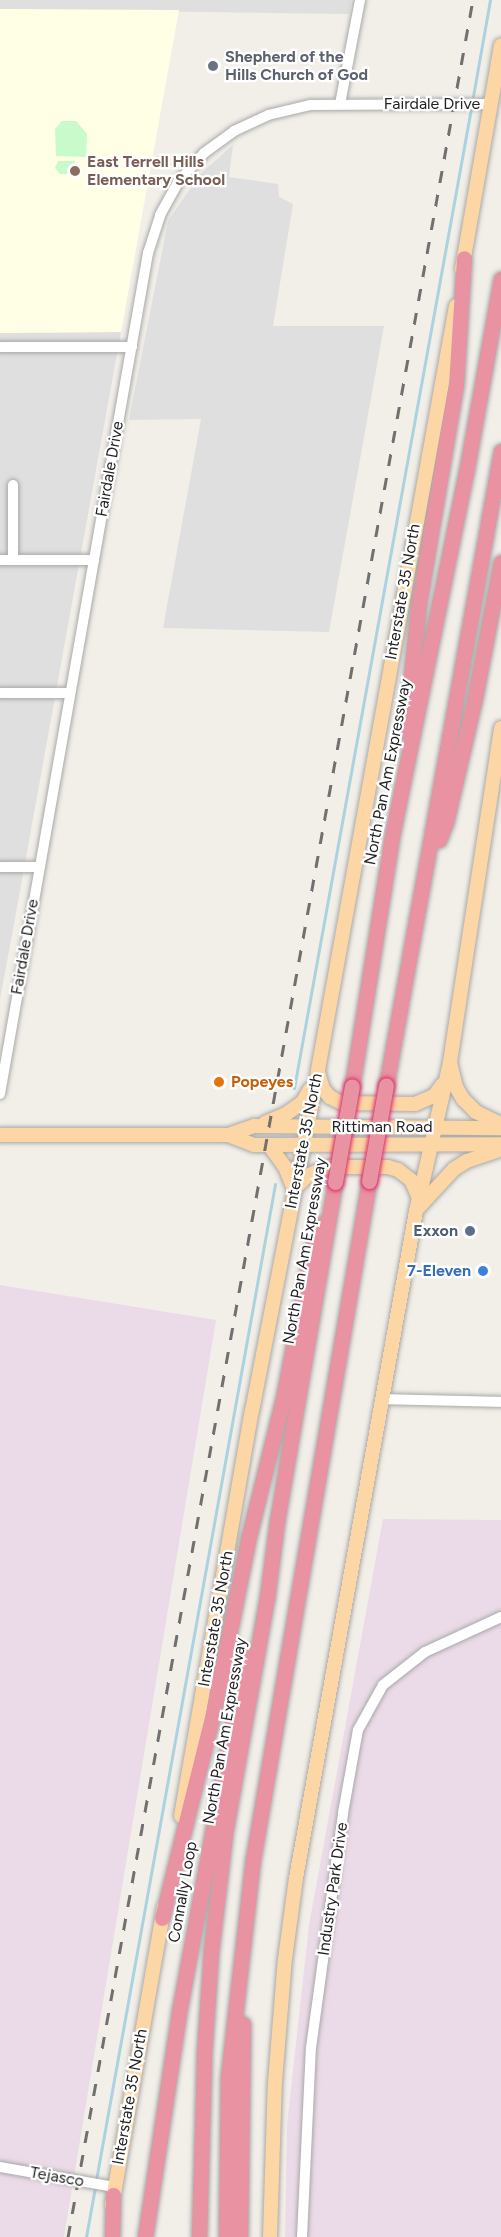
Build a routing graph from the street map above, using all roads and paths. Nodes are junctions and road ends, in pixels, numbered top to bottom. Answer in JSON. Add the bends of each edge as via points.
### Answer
{"nodes":[{"id":1,"x":360,"y":0,"type":"edge"},
{"id":2,"x":501,"y":45,"type":"edge"},
{"id":3,"x":340,"y":104,"type":"junction"},
{"id":4,"x":490,"y":104,"type":"junction"},
{"id":5,"x":464,"y":258,"type":"junction"},
{"id":6,"x":501,"y":279,"type":"edge"},
{"id":7,"x":0,"y":347,"type":"edge"},
{"id":8,"x":132,"y":347,"type":"junction"},
{"id":9,"x":501,"y":451,"type":"edge"},
{"id":10,"x":13,"y":485,"type":"dead end"},
{"id":11,"x":0,"y":560,"type":"edge"},
{"id":12,"x":13,"y":560,"type":"junction"},
{"id":13,"x":94,"y":560,"type":"junction"},
{"id":14,"x":501,"y":562,"type":"edge"},
{"id":15,"x":0,"y":693,"type":"edge"},
{"id":16,"x":69,"y":693,"type":"junction"},
{"id":17,"x":501,"y":728,"type":"edge"},
{"id":18,"x":393,"y":831,"type":"junction"},
{"id":19,"x":0,"y":867,"type":"edge"},
{"id":20,"x":39,"y":867,"type":"junction"},
{"id":21,"x":426,"y":877,"type":"junction"},
{"id":22,"x":450,"y":1062,"type":"junction"},
{"id":23,"x":318,"y":1070,"type":"junction"},
{"id":24,"x":443,"y":1084,"type":"junction"},
{"id":25,"x":0,"y":1094,"type":"edge"},
{"id":26,"x":254,"y":1126,"type":"junction"},
{"id":27,"x":307,"y":1126,"type":"junction"},
{"id":28,"x":501,"y":1126,"type":"edge"},
{"id":29,"x":435,"y":1127,"type":"junction"},
{"id":30,"x":0,"y":1135,"type":"edge"},
{"id":31,"x":228,"y":1135,"type":"junction"},
{"id":32,"x":501,"y":1144,"type":"edge"},
{"id":33,"x":269,"y":1145,"type":"junction"},
{"id":34,"x":303,"y":1145,"type":"junction"},
{"id":35,"x":430,"y":1146,"type":"junction"},
{"id":36,"x":501,"y":1149,"type":"edge"},
{"id":37,"x":335,"y":1182,"type":"junction"},
{"id":38,"x":294,"y":1189,"type":"junction"},
{"id":39,"x":417,"y":1205,"type":"junction"},
{"id":40,"x":382,"y":1399,"type":"junction"},
{"id":41,"x":501,"y":1402,"type":"edge"},
{"id":42,"x":277,"y":1521,"type":"junction"},
{"id":43,"x":501,"y":1617,"type":"edge"},
{"id":44,"x":162,"y":1918,"type":"junction"},
{"id":45,"x":245,"y":1922,"type":"junction"},
{"id":46,"x":0,"y":2167,"type":"edge"},
{"id":47,"x":114,"y":2191,"type":"junction"},
{"id":48,"x":105,"y":2237,"type":"edge"},
{"id":49,"x":112,"y":2237,"type":"edge"},
{"id":50,"x":145,"y":2237,"type":"edge"},
{"id":51,"x":199,"y":2237,"type":"edge"},
{"id":52,"x":226,"y":2237,"type":"edge"},
{"id":53,"x":240,"y":2237,"type":"edge"},
{"id":54,"x":270,"y":2237,"type":"edge"},
{"id":55,"x":302,"y":2237,"type":"edge"}],
"edges":[{"from":1,"to":3,"type":"street"},
{"from":2,"to":4,"type":"main road","name":"Interstate 35 North"},
{"from":3,"to":4,"type":"street","name":"Fairdale Drive"},
{"from":3,"to":8,"type":"street","name":"Fairdale Drive","via":[[287,109],[251,122],[218,141],[190,167],[168,198],[153,232]]},
{"from":4,"to":5,"type":"main road","name":"Interstate 35 North"},
{"from":5,"to":18,"type":"highway","via":[[456,386],[419,603]]},
{"from":5,"to":23,"type":"main road","name":"Interstate 35 North"},
{"from":6,"to":18,"type":"highway","name":"North Pan Am Expressway"},
{"from":7,"to":8,"type":"street"},
{"from":8,"to":13,"type":"street","name":"Fairdale Drive"},
{"from":9,"to":21,"type":"highway"},
{"from":10,"to":12,"type":"street"},
{"from":11,"to":12,"type":"street"},
{"from":12,"to":13,"type":"street"},
{"from":13,"to":16,"type":"street","name":"Fairdale Drive"},
{"from":14,"to":21,"type":"highway","via":[[446,822]]},
{"from":15,"to":16,"type":"street"},
{"from":16,"to":20,"type":"street","name":"Fairdale Drive"},
{"from":17,"to":22,"type":"main road"},
{"from":18,"to":37,"type":"highway","name":"North Pan Am Expressway","bridge":true},
{"from":19,"to":20,"type":"street"},
{"from":20,"to":25,"type":"street","name":"Fairdale Drive"},
{"from":21,"to":45,"type":"highway","bridge":true,"via":[[287,1652]]},
{"from":22,"to":24,"type":"main road"},
{"from":22,"to":28,"type":"main road","via":[[463,1099],[476,1112]]},
{"from":23,"to":24,"type":"main road","via":[[323,1089],[342,1103],[415,1104],[434,1096]]},
{"from":23,"to":26,"type":"main road","via":[[302,1103],[286,1114]]},
{"from":23,"to":27,"type":"main road","name":"Interstate 35 North"},
{"from":24,"to":29,"type":"main road"},
{"from":26,"to":27,"type":"main road","name":"Rittiman Road"},
{"from":26,"to":31,"type":"main road","name":"Rittiman Road"},
{"from":27,"to":29,"type":"main road","name":"Rittiman Road"},
{"from":27,"to":34,"type":"main road","name":"Interstate 35 North"},
{"from":28,"to":29,"type":"main road","name":"Rittiman Road"},
{"from":29,"to":35,"type":"main road"},
{"from":30,"to":31,"type":"main road","name":"Rittiman Road"},
{"from":31,"to":33,"type":"main road","name":"Rittiman Road","via":[[254,1145]]},
{"from":32,"to":35,"type":"main road","name":"Rittiman Road"},
{"from":33,"to":34,"type":"main road","name":"Rittiman Road"},
{"from":33,"to":38,"type":"main road","via":[[285,1167]]},
{"from":34,"to":35,"type":"main road","name":"Rittiman Road"},
{"from":34,"to":38,"type":"main road","name":"Interstate 35 North"},
{"from":35,"to":39,"type":"main road"},
{"from":36,"to":39,"type":"main road","via":[[454,1169]]},
{"from":37,"to":42,"type":"highway","name":"North Pan Am Expressway"},
{"from":37,"to":44,"type":"highway","via":[[312,1248],[291,1365],[248,1540],[214,1709]]},
{"from":38,"to":39,"type":"main road","via":[[318,1169],[388,1167],[411,1180]]},
{"from":38,"to":44,"type":"main road","name":"Interstate 35 North"},
{"from":39,"to":40,"type":"main road"},
{"from":40,"to":41,"type":"street"},
{"from":40,"to":54,"type":"main road","via":[[286,1947],[275,2082]]},
{"from":42,"to":50,"type":"highway","name":"Connally Loop","via":[[237,1690],[179,2012]]},
{"from":42,"to":51,"type":"highway","name":"North Pan Am Expressway","via":[[218,1888],[204,2054]]},
{"from":43,"to":55,"type":"street","name":"Industry Park Drive","via":[[425,1652],[383,1685],[358,1730],[311,2048]]},
{"from":44,"to":47,"type":"main road","name":"Interstate 35 North"},
{"from":45,"to":52,"type":"highway","via":[[228,2077]]},
{"from":45,"to":53,"type":"highway"},
{"from":46,"to":47,"type":"street","name":"Tejasco","via":[[96,2184]]},
{"from":47,"to":48,"type":"main road","name":"Interstate 35 North"},
{"from":47,"to":49,"type":"highway"}]}
